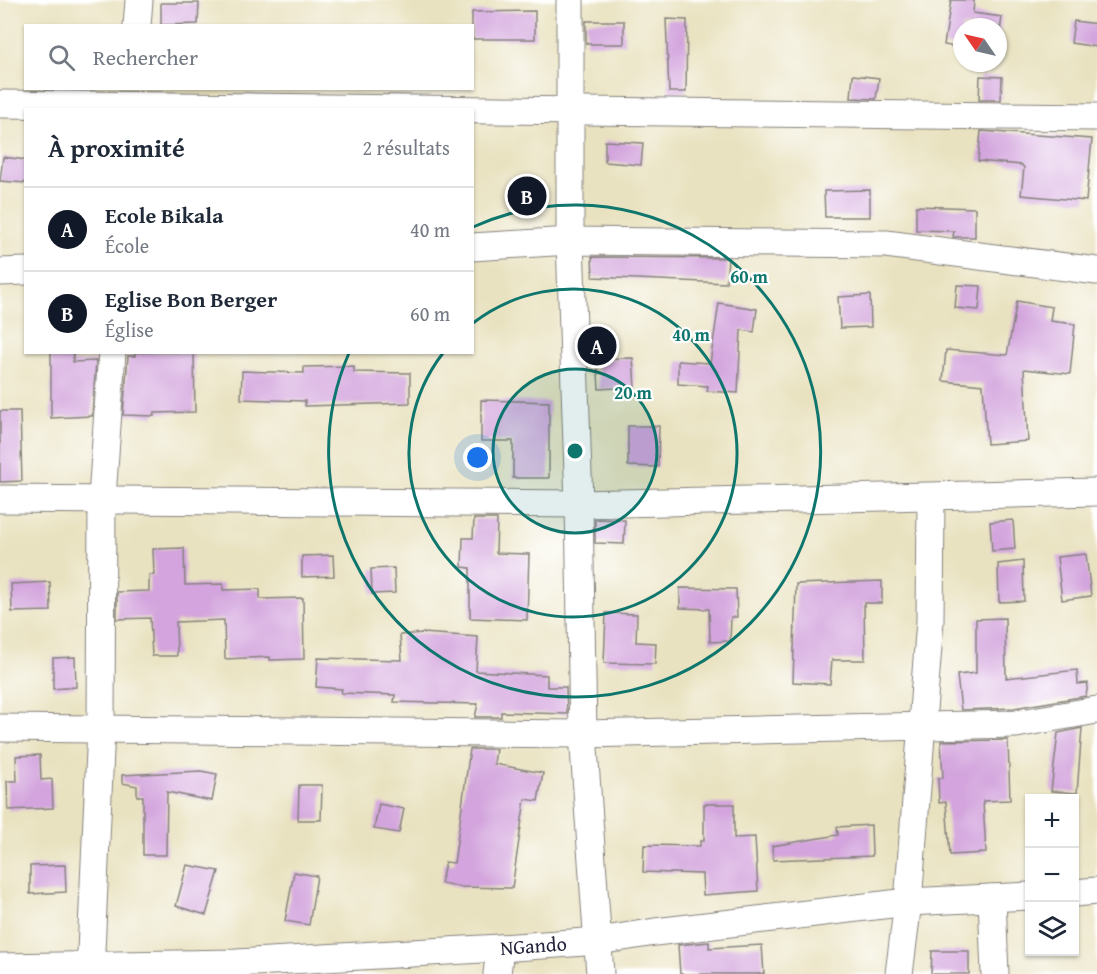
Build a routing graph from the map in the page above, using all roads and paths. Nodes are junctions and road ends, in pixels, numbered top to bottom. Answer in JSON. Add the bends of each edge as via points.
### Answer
{"nodes":[{"id":1,"x":139,"y":0,"type":"edge"},
{"id":2,"x":570,"y":0,"type":"edge"},
{"id":3,"x":137,"y":24,"type":"edge"},
{"id":4,"x":129,"y":102,"type":"edge"},
{"id":5,"x":0,"y":105,"type":"edge"},
{"id":6,"x":458,"y":108,"type":"edge"},
{"id":7,"x":474,"y":108,"type":"edge"},
{"id":8,"x":568,"y":110,"type":"junction"},
{"id":9,"x":1097,"y":117,"type":"edge"},
{"id":10,"x":570,"y":241,"type":"junction"},
{"id":11,"x":474,"y":248,"type":"edge"},
{"id":12,"x":24,"y":271,"type":"edge"},
{"id":13,"x":1097,"y":271,"type":"edge"},
{"id":14,"x":0,"y":272,"type":"edge"},
{"id":15,"x":112,"y":354,"type":"edge"},
{"id":16,"x":1097,"y":492,"type":"edge"},
{"id":17,"x":931,"y":497,"type":"junction"},
{"id":18,"x":102,"y":498,"type":"junction"},
{"id":19,"x":0,"y":499,"type":"edge"},
{"id":20,"x":579,"y":504,"type":"junction"},
{"id":21,"x":1097,"y":710,"type":"edge"},
{"id":22,"x":921,"y":725,"type":"junction"},
{"id":23,"x":0,"y":728,"type":"edge"},
{"id":24,"x":101,"y":728,"type":"junction"},
{"id":25,"x":583,"y":734,"type":"junction"},
{"id":26,"x":1097,"y":891,"type":"edge"},
{"id":27,"x":1079,"y":893,"type":"edge"},
{"id":28,"x":1025,"y":896,"type":"edge"},
{"id":29,"x":992,"y":898,"type":"junction"},
{"id":30,"x":908,"y":902,"type":"junction"},
{"id":31,"x":599,"y":941,"type":"junction"},
{"id":32,"x":498,"y":961,"type":"edge"},
{"id":33,"x":0,"y":967,"type":"edge"},
{"id":34,"x":91,"y":970,"type":"edge"},
{"id":35,"x":600,"y":974,"type":"edge"},
{"id":36,"x":899,"y":974,"type":"edge"},
{"id":37,"x":995,"y":974,"type":"edge"}],
"edges":[{"from":1,"to":3,"type":"street"},
{"from":2,"to":8,"type":"street"},
{"from":4,"to":5,"type":"street"},
{"from":4,"to":6,"type":"street"},
{"from":7,"to":8,"type":"street"},
{"from":8,"to":9,"type":"street"},
{"from":8,"to":10,"type":"street"},
{"from":10,"to":11,"type":"street"},
{"from":10,"to":13,"type":"street","via":[[885,244]]},
{"from":10,"to":20,"type":"street"},
{"from":12,"to":14,"type":"street"},
{"from":15,"to":18,"type":"street"},
{"from":16,"to":17,"type":"street"},
{"from":17,"to":20,"type":"street"},
{"from":17,"to":22,"type":"street","via":[[930,621]]},
{"from":18,"to":19,"type":"street"},
{"from":18,"to":20,"type":"street"},
{"from":18,"to":24,"type":"street"},
{"from":20,"to":25,"type":"street"},
{"from":21,"to":22,"type":"street","via":[[1026,724]]},
{"from":22,"to":25,"type":"street"},
{"from":22,"to":30,"type":"street"},
{"from":23,"to":24,"type":"street"},
{"from":24,"to":25,"type":"street"},
{"from":24,"to":34,"type":"street"},
{"from":25,"to":31,"type":"street"},
{"from":26,"to":27,"type":"street"},
{"from":28,"to":29,"type":"street","name":"NGando"},
{"from":29,"to":30,"type":"street","name":"NGando"},
{"from":29,"to":37,"type":"street"},
{"from":30,"to":31,"type":"street","name":"NGando"},
{"from":30,"to":36,"type":"street"},
{"from":31,"to":32,"type":"street","name":"NGando"},
{"from":31,"to":35,"type":"street"},
{"from":32,"to":34,"type":"street","name":"NGando","via":[[236,963]]},
{"from":33,"to":34,"type":"street","name":"NGando"}]}
